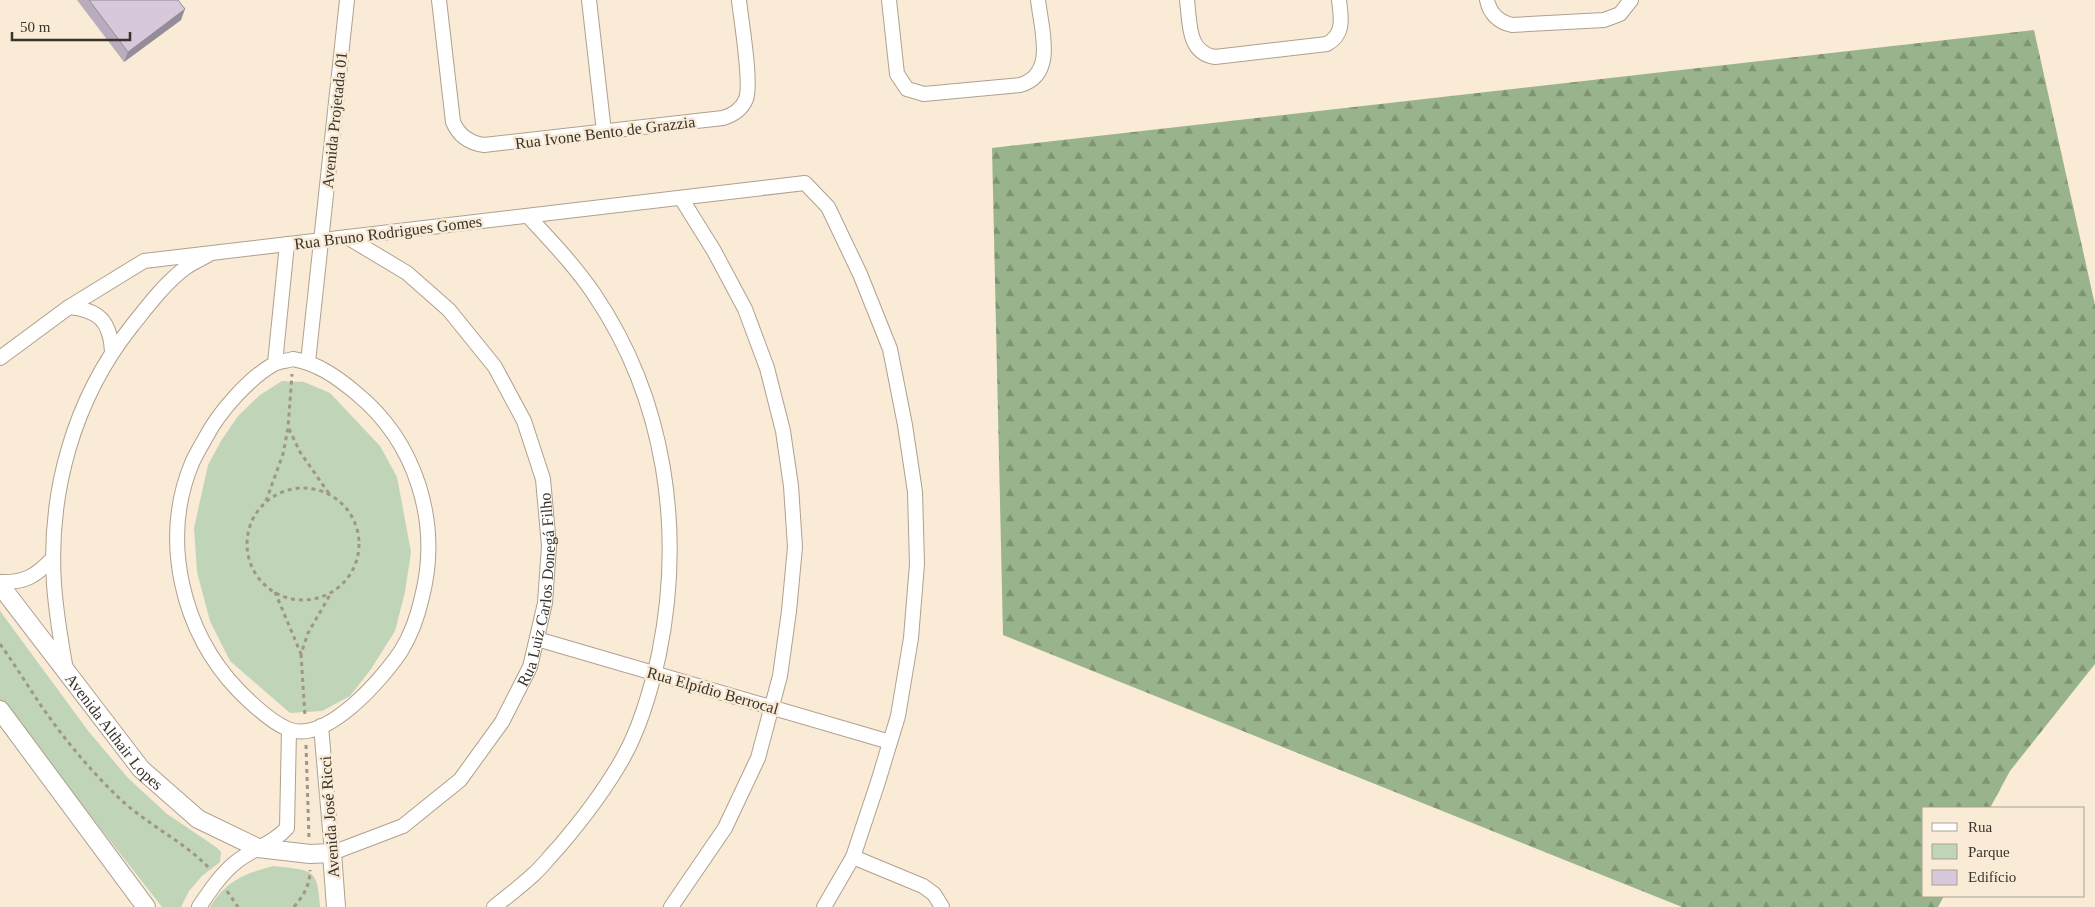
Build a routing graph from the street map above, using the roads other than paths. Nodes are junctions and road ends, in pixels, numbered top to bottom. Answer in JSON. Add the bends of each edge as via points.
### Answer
{"nodes":[{"id":1,"x":347,"y":0,"type":"edge"},
{"id":2,"x":440,"y":0,"type":"edge"},
{"id":3,"x":589,"y":0,"type":"edge"},
{"id":4,"x":739,"y":0,"type":"edge"},
{"id":5,"x":889,"y":0,"type":"edge"},
{"id":6,"x":1038,"y":0,"type":"edge"},
{"id":7,"x":1187,"y":0,"type":"edge"},
{"id":8,"x":1339,"y":0,"type":"edge"},
{"id":9,"x":1487,"y":0,"type":"edge"},
{"id":10,"x":1627,"y":5,"type":"edge"},
{"id":11,"x":604,"y":132,"type":"junction"},
{"id":12,"x":681,"y":198,"type":"junction"},
{"id":13,"x":528,"y":216,"type":"junction"},
{"id":14,"x":347,"y":237,"type":"junction"},
{"id":15,"x":322,"y":240,"type":"junction"},
{"id":16,"x":288,"y":244,"type":"junction"},
{"id":17,"x":213,"y":252,"type":"junction"},
{"id":18,"x":69,"y":307,"type":"junction"},
{"id":19,"x":112,"y":351,"type":"junction"},
{"id":20,"x":0,"y":358,"type":"edge"},
{"id":21,"x":308,"y":362,"type":"junction"},
{"id":22,"x":275,"y":363,"type":"junction"},
{"id":23,"x":53,"y":558,"type":"junction"},
{"id":24,"x":0,"y":583,"type":"edge"},
{"id":25,"x":537,"y":639,"type":"junction"},
{"id":26,"x":67,"y":673,"type":"junction"},
{"id":27,"x":654,"y":673,"type":"junction"},
{"id":28,"x":772,"y":707,"type":"junction"},
{"id":29,"x":0,"y":710,"type":"edge"},
{"id":30,"x":321,"y":726,"type":"junction"},
{"id":31,"x":289,"y":730,"type":"junction"},
{"id":32,"x":890,"y":742,"type":"junction"},
{"id":33,"x":258,"y":848,"type":"junction"},
{"id":34,"x":332,"y":853,"type":"junction"},
{"id":35,"x":853,"y":857,"type":"junction"},
{"id":36,"x":146,"y":907,"type":"edge"},
{"id":37,"x":199,"y":907,"type":"edge"},
{"id":38,"x":336,"y":907,"type":"edge"},
{"id":39,"x":494,"y":907,"type":"edge"},
{"id":40,"x":671,"y":907,"type":"edge"},
{"id":41,"x":824,"y":907,"type":"edge"},
{"id":42,"x":942,"y":907,"type":"edge"}],
"edges":[{"from":1,"to":15,"type":"street","name":"Avenida Projetada 01"},
{"from":2,"to":11,"type":"street","name":"Rua Ivone Bento de Grazzia","via":[[451,117],[463,137],[484,145]]},
{"from":3,"to":11,"type":"street"},
{"from":4,"to":11,"type":"street","name":"Rua Ivone Bento de Grazzia","via":[[748,93],[737,111],[723,118]]},
{"from":5,"to":6,"type":"street","via":[[897,74],[907,89],[924,94],[1020,86],[1029,82],[1042,68],[1044,59]]},
{"from":7,"to":8,"type":"street","via":[[1191,36],[1200,51],[1219,58],[1319,46],[1334,40],[1341,25]]},
{"from":9,"to":10,"type":"street","via":[[1496,17],[1517,25],[1604,20],[1615,16]]},
{"from":12,"to":13,"type":"street","name":"Rua Bruno Rodrigues Gomes"},
{"from":12,"to":28,"type":"street","via":[[745,309],[767,368],[783,431],[795,547],[790,611]]},
{"from":12,"to":32,"type":"street","name":"Rua Bruno Rodrigues Gomes","via":[[805,183],[828,207],[860,274],[890,349],[915,492],[917,564],[911,638],[898,716]]},
{"from":13,"to":14,"type":"street","name":"Rua Bruno Rodrigues Gomes"},
{"from":13,"to":27,"type":"street","via":[[560,251],[599,303],[623,344],[646,397],[661,451],[671,565],[665,624]]},
{"from":14,"to":15,"type":"street","name":"Rua Bruno Rodrigues Gomes"},
{"from":14,"to":25,"type":"street","name":"Rua Luiz Carlos Donegá Filho","via":[[407,273],[449,310],[495,367],[524,422],[544,479],[549,546],[546,603]]},
{"from":15,"to":16,"type":"street","name":"Rua Bruno Rodrigues Gomes"},
{"from":15,"to":21,"type":"street"},
{"from":16,"to":17,"type":"street","name":"Rua Bruno Rodrigues Gomes"},
{"from":16,"to":22,"type":"street"},
{"from":17,"to":18,"type":"street","name":"Rua Bruno Rodrigues Gomes","via":[[144,260]]},
{"from":17,"to":19,"type":"street","via":[[185,268],[149,303]]},
{"from":18,"to":19,"type":"street","via":[[87,309],[102,318],[111,333]]},
{"from":18,"to":20,"type":"street","name":"Rua Bruno Rodrigues Gomes"},
{"from":19,"to":23,"type":"street","via":[[86,401],[67,452],[56,515]]},
{"from":21,"to":22,"type":"street","via":[[293,359]]},
{"from":21,"to":30,"type":"street","via":[[341,380],[370,404],[394,434],[412,467],[424,502],[429,540],[427,578],[418,614],[402,648],[380,679],[353,706]]},
{"from":22,"to":31,"type":"street","via":[[241,391],[212,425],[192,464],[180,506],[177,550],[183,594],[198,636],[222,673],[253,705]]},
{"from":23,"to":24,"type":"street","via":[[32,578]]},
{"from":23,"to":26,"type":"street","via":[[58,627]]},
{"from":24,"to":26,"type":"street","name":"Avenida Althair Lopes"},
{"from":25,"to":27,"type":"street","name":"Rua Elpídio Berrocal"},
{"from":25,"to":34,"type":"street","name":"Rua Luiz Carlos Donegá Filho","via":[[530,667],[502,722],[460,780],[403,826]]},
{"from":26,"to":33,"type":"street","name":"Avenida Althair Lopes","via":[[141,769],[198,819]]},
{"from":27,"to":28,"type":"street","name":"Rua Elpídio Berrocal"},
{"from":27,"to":39,"type":"street","via":[[650,696],[623,758],[579,823],[536,873]]},
{"from":28,"to":32,"type":"street","name":"Rua Elpídio Berrocal"},
{"from":28,"to":40,"type":"street","via":[[758,758],[725,828]]},
{"from":29,"to":36,"type":"street"},
{"from":30,"to":31,"type":"street","via":[[306,731]]},
{"from":30,"to":34,"type":"street","name":"Avenida José Ricci"},
{"from":31,"to":33,"type":"street","via":[[287,828],[278,838]]},
{"from":32,"to":35,"type":"street"},
{"from":33,"to":34,"type":"street","name":"Rua Luiz Carlos Donegá Filho"},
{"from":33,"to":37,"type":"street","via":[[235,862]]},
{"from":34,"to":38,"type":"street","name":"Avenida José Ricci"},
{"from":35,"to":41,"type":"street"},
{"from":35,"to":42,"type":"street","via":[[923,886],[934,894]]}]}
